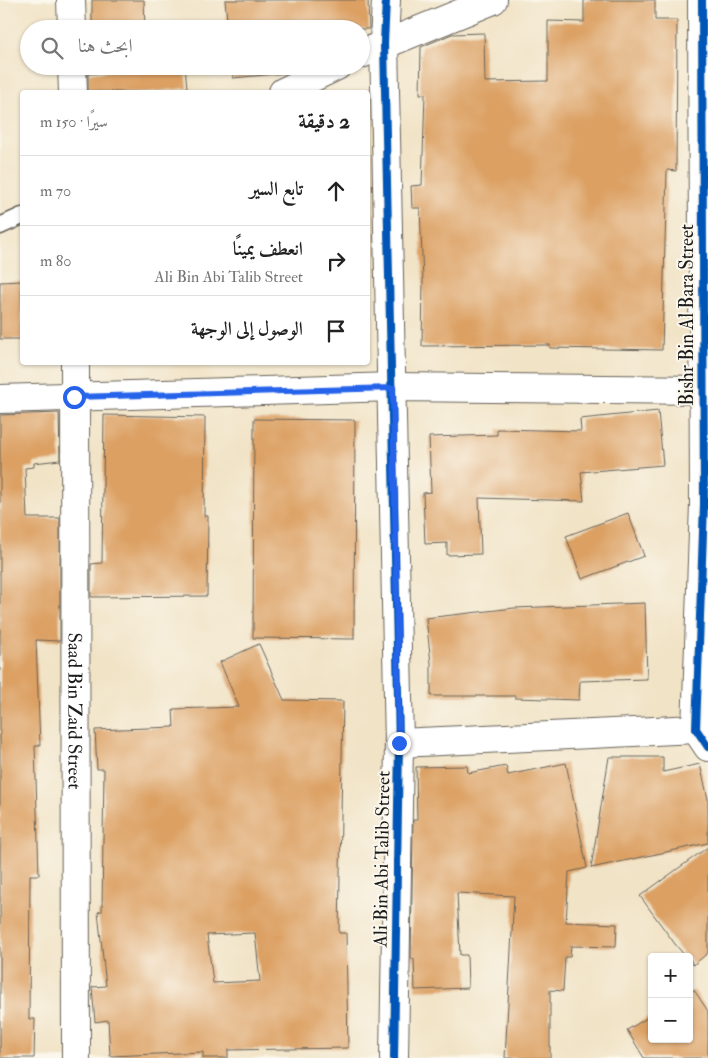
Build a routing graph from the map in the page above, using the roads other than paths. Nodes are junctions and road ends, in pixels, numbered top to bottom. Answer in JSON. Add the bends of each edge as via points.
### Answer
{"nodes":[{"id":1,"x":71,"y":0,"type":"edge"},
{"id":2,"x":386,"y":0,"type":"edge"},
{"id":3,"x":493,"y":0,"type":"edge"},
{"id":4,"x":702,"y":0,"type":"edge"},
{"id":5,"x":72,"y":20,"type":"edge"},
{"id":6,"x":373,"y":48,"type":"edge"},
{"id":7,"x":72,"y":75,"type":"edge"},
{"id":8,"x":318,"y":75,"type":"edge"},
{"id":9,"x":73,"y":90,"type":"edge"},
{"id":10,"x":287,"y":90,"type":"edge"},
{"id":11,"x":20,"y":217,"type":"edge"},
{"id":12,"x":0,"y":226,"type":"edge"},
{"id":13,"x":75,"y":365,"type":"edge"},
{"id":14,"x":393,"y":388,"type":"junction"},
{"id":15,"x":705,"y":390,"type":"edge"},
{"id":16,"x":74,"y":397,"type":"junction"},
{"id":17,"x":0,"y":399,"type":"edge"},
{"id":18,"x":706,"y":502,"type":"edge"},
{"id":19,"x":702,"y":738,"type":"edge"},
{"id":20,"x":399,"y":743,"type":"junction"},
{"id":21,"x":76,"y":1058,"type":"edge"},
{"id":22,"x":394,"y":1058,"type":"edge"}],
"edges":[{"from":1,"to":5,"type":"street"},
{"from":2,"to":6,"type":"street","name":"Ali Bin Abi Talib Street"},
{"from":3,"to":6,"type":"street"},
{"from":4,"to":15,"type":"street","name":"Bishr Bin Al Bara Street"},
{"from":6,"to":14,"type":"street","name":"Ali Bin Abi Talib Street"},
{"from":7,"to":9,"type":"street"},
{"from":8,"to":10,"type":"street"},
{"from":11,"to":12,"type":"lane"},
{"from":13,"to":16,"type":"street","name":"Saad Bin Zaid Street"},
{"from":14,"to":15,"type":"street"},
{"from":14,"to":16,"type":"street"},
{"from":14,"to":20,"type":"street","name":"Ali Bin Abi Talib Street"},
{"from":15,"to":18,"type":"street","name":"Bishr Bin Al Bara Street"},
{"from":16,"to":17,"type":"street"},
{"from":16,"to":21,"type":"street","name":"Saad Bin Zaid Street"},
{"from":18,"to":19,"type":"street","name":"Bishr Bin Al Bara Street"},
{"from":19,"to":20,"type":"street"},
{"from":20,"to":22,"type":"street","name":"Ali Bin Abi Talib Street"}]}
